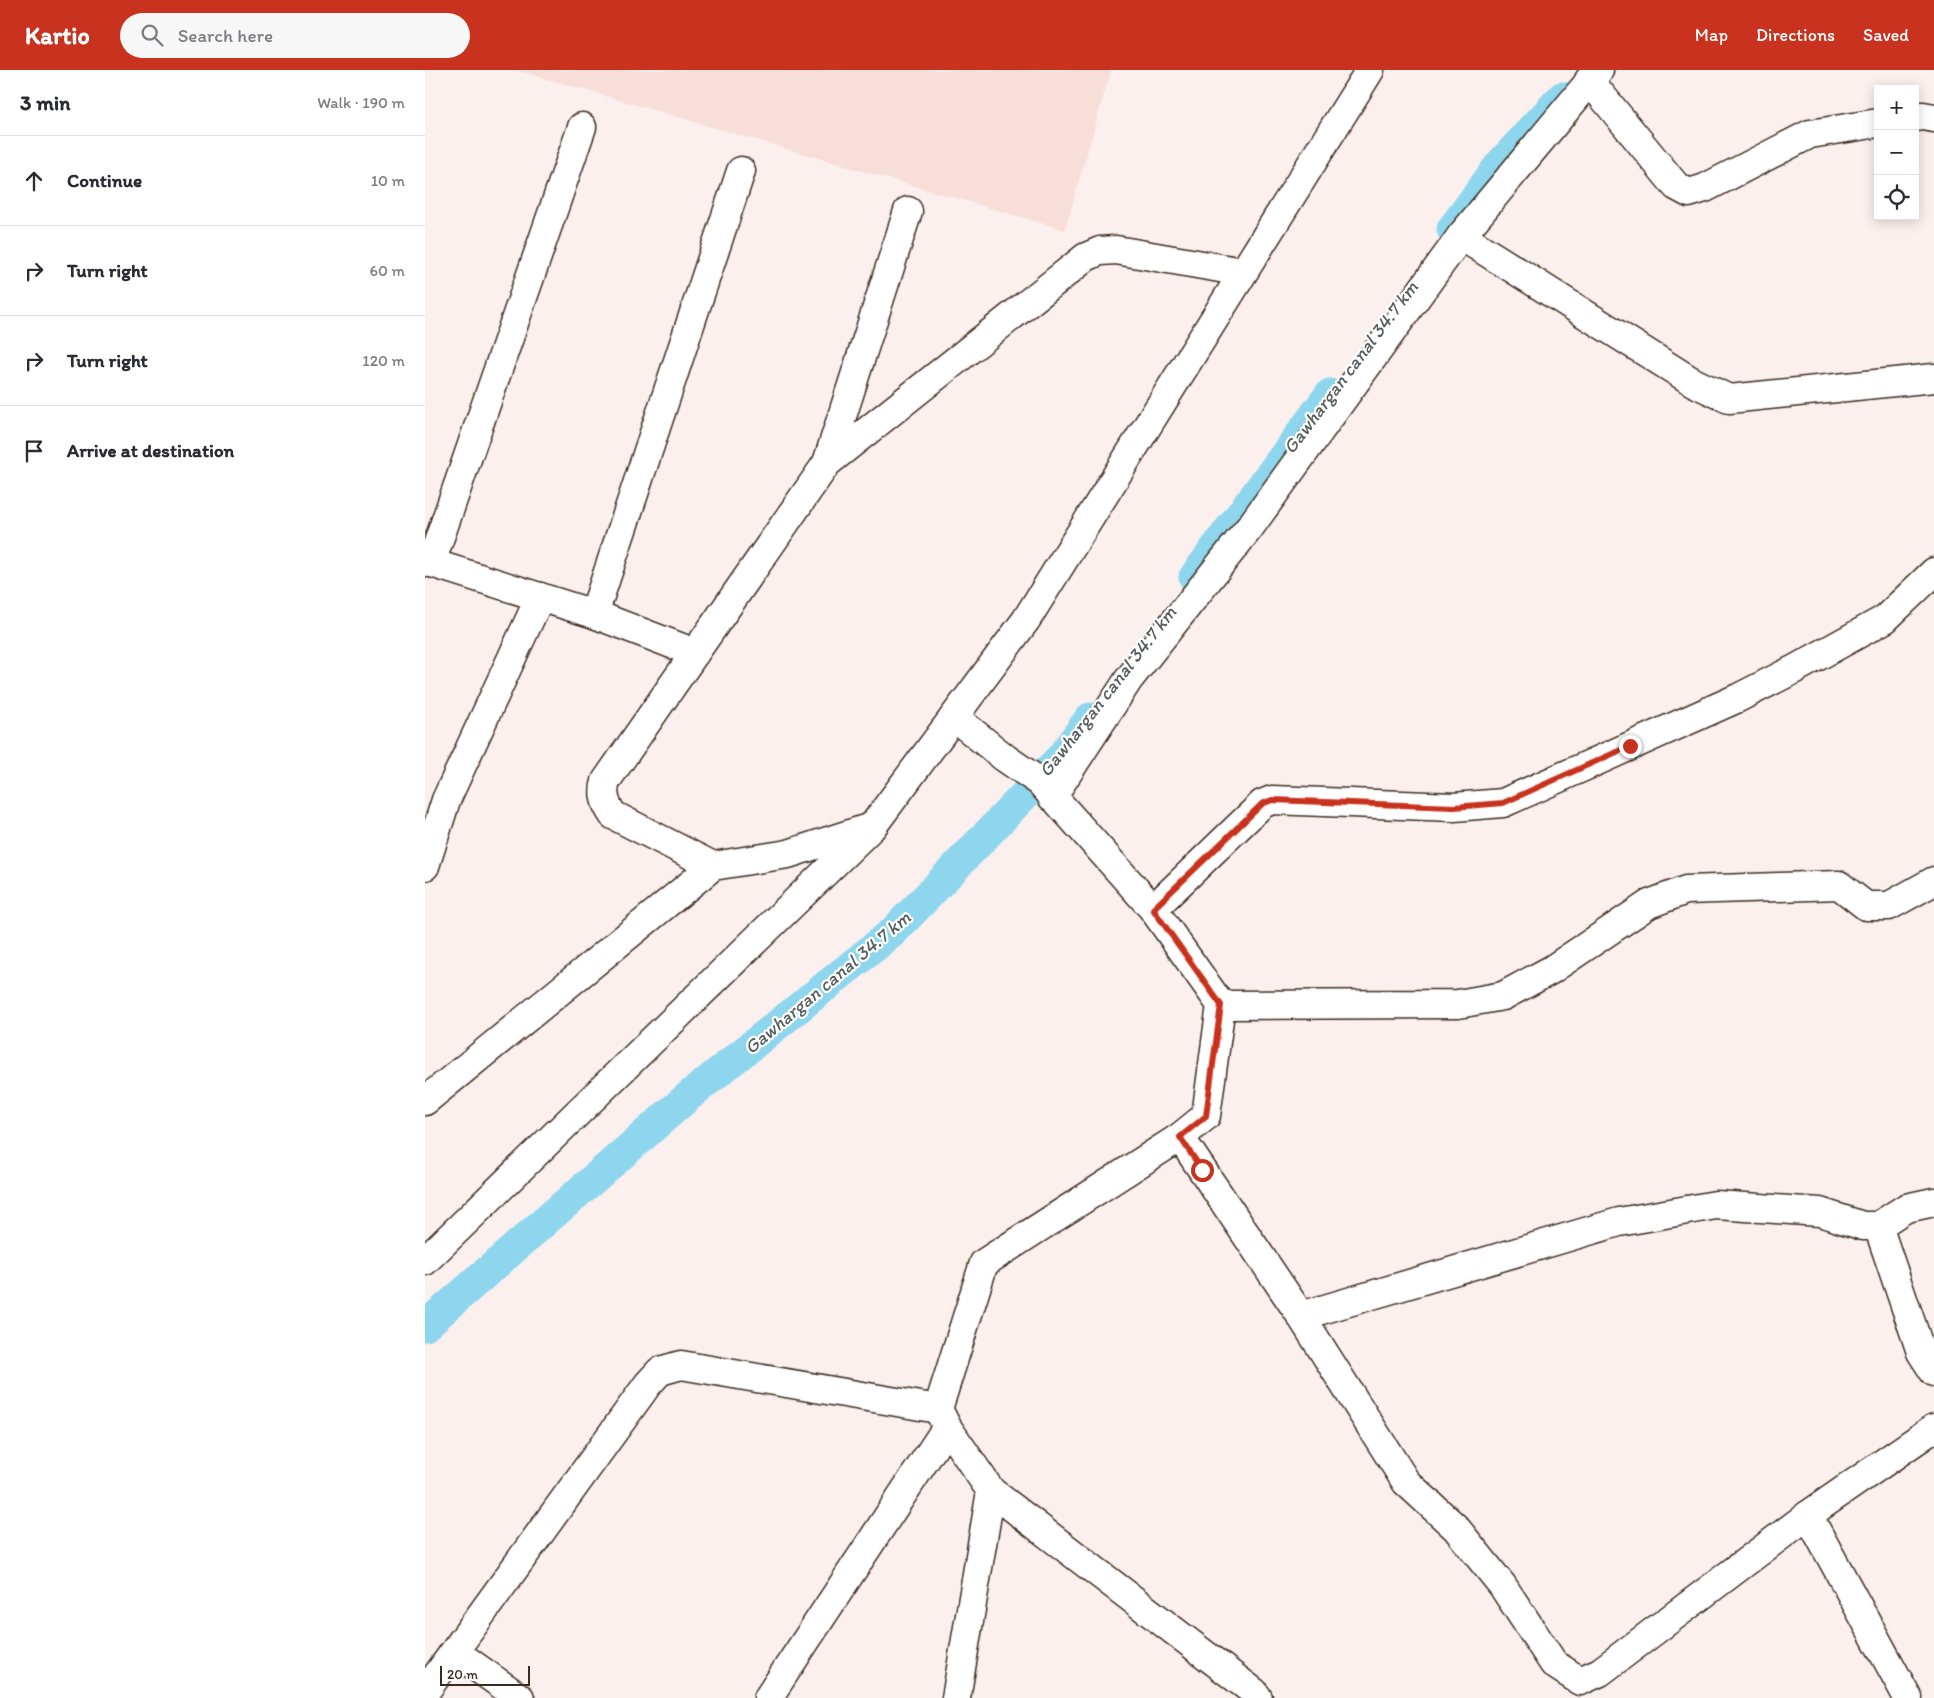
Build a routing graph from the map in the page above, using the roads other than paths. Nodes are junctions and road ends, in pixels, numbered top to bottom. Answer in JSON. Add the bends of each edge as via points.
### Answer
{"nodes":[{"id":1,"x":1370,"y":70,"type":"edge"},
{"id":2,"x":1594,"y":75,"type":"edge"},
{"id":3,"x":1919,"y":116,"type":"edge"},
{"id":4,"x":1934,"y":118,"type":"edge"},
{"id":5,"x":1874,"y":124,"type":"edge"},
{"id":6,"x":582,"y":127,"type":"dead end"},
{"id":7,"x":741,"y":171,"type":"dead end"},
{"id":8,"x":908,"y":211,"type":"dead end"},
{"id":9,"x":1461,"y":236,"type":"junction"},
{"id":10,"x":1243,"y":272,"type":"junction"},
{"id":11,"x":1934,"y":378,"type":"edge"},
{"id":12,"x":827,"y":463,"type":"junction"},
{"id":13,"x":428,"y":562,"type":"edge"},
{"id":14,"x":1934,"y":572,"type":"edge"},
{"id":15,"x":540,"y":597,"type":"junction"},
{"id":16,"x":594,"y":614,"type":"junction"},
{"id":17,"x":695,"y":653,"type":"junction"},
{"id":18,"x":954,"y":717,"type":"junction"},
{"id":19,"x":1046,"y":790,"type":"junction"},
{"id":20,"x":435,"y":796,"type":"edge"},
{"id":21,"x":872,"y":827,"type":"junction"},
{"id":22,"x":425,"y":866,"type":"edge"},
{"id":23,"x":713,"y":866,"type":"junction"},
{"id":24,"x":1934,"y":881,"type":"edge"},
{"id":25,"x":1153,"y":909,"type":"junction"},
{"id":26,"x":1221,"y":1005,"type":"junction"},
{"id":27,"x":425,"y":1101,"type":"edge"},
{"id":28,"x":1180,"y":1137,"type":"junction"},
{"id":29,"x":1934,"y":1202,"type":"edge"},
{"id":30,"x":1878,"y":1226,"type":"junction"},
{"id":31,"x":425,"y":1261,"type":"edge"},
{"id":32,"x":1301,"y":1316,"type":"junction"},
{"id":33,"x":1934,"y":1372,"type":"edge"},
{"id":34,"x":942,"y":1418,"type":"junction"},
{"id":35,"x":1934,"y":1428,"type":"edge"},
{"id":36,"x":991,"y":1491,"type":"junction"},
{"id":37,"x":1808,"y":1515,"type":"junction"},
{"id":38,"x":455,"y":1652,"type":"junction"},
{"id":39,"x":425,"y":1692,"type":"edge"},
{"id":40,"x":520,"y":1698,"type":"edge"},
{"id":41,"x":768,"y":1698,"type":"edge"},
{"id":42,"x":956,"y":1698,"type":"edge"},
{"id":43,"x":1259,"y":1698,"type":"edge"},
{"id":44,"x":1908,"y":1698,"type":"edge"}],
"edges":[{"from":1,"to":10,"type":"street"},
{"from":2,"to":5,"type":"street","via":[[1676,186],[1689,193],[1705,188],[1810,134]]},
{"from":2,"to":9,"type":"street"},
{"from":3,"to":4,"type":"street"},
{"from":6,"to":13,"type":"street"},
{"from":7,"to":16,"type":"street"},
{"from":8,"to":12,"type":"street"},
{"from":9,"to":11,"type":"street","via":[[1693,382],[1729,399]]},
{"from":9,"to":19,"type":"street","via":[[1249,527]]},
{"from":10,"to":12,"type":"street","via":[[1116,250],[1099,251],[1085,257]]},
{"from":10,"to":18,"type":"street","via":[[1026,620]]},
{"from":12,"to":17,"type":"street"},
{"from":13,"to":15,"type":"street"},
{"from":14,"to":25,"type":"street","via":[[1885,619],[1795,669],[1738,698],[1503,803],[1454,807],[1272,800],[1262,804]]},
{"from":15,"to":16,"type":"street"},
{"from":15,"to":20,"type":"street"},
{"from":16,"to":17,"type":"street"},
{"from":17,"to":23,"type":"street","via":[[606,781],[603,793],[613,815]]},
{"from":18,"to":19,"type":"street"},
{"from":18,"to":21,"type":"street"},
{"from":19,"to":25,"type":"street"},
{"from":20,"to":22,"type":"street"},
{"from":21,"to":23,"type":"street","via":[[788,854]]},
{"from":21,"to":31,"type":"street"},
{"from":23,"to":27,"type":"street"},
{"from":24,"to":26,"type":"street","via":[[1889,906],[1866,906],[1839,885],[1686,890],[1649,904],[1551,970],[1503,996],[1457,1004]]},
{"from":25,"to":26,"type":"street"},
{"from":26,"to":28,"type":"street","via":[[1206,1116]]},
{"from":28,"to":32,"type":"street"},
{"from":28,"to":34,"type":"street","via":[[984,1263]]},
{"from":29,"to":30,"type":"street","via":[[1906,1208]]},
{"from":30,"to":32,"type":"street","via":[[1863,1226],[1820,1212],[1716,1205],[1619,1222]]},
{"from":30,"to":33,"type":"street","via":[[1921,1352]]},
{"from":32,"to":37,"type":"street","via":[[1406,1482],[1455,1528],[1502,1586],[1555,1664],[1579,1681],[1600,1672]]},
{"from":34,"to":36,"type":"street"},
{"from":34,"to":38,"type":"street","via":[[681,1365],[660,1371]]},
{"from":34,"to":41,"type":"street"},
{"from":35,"to":37,"type":"street"},
{"from":36,"to":42,"type":"street"},
{"from":36,"to":43,"type":"street"},
{"from":37,"to":44,"type":"street"},
{"from":38,"to":39,"type":"street"},
{"from":38,"to":40,"type":"street"}]}
